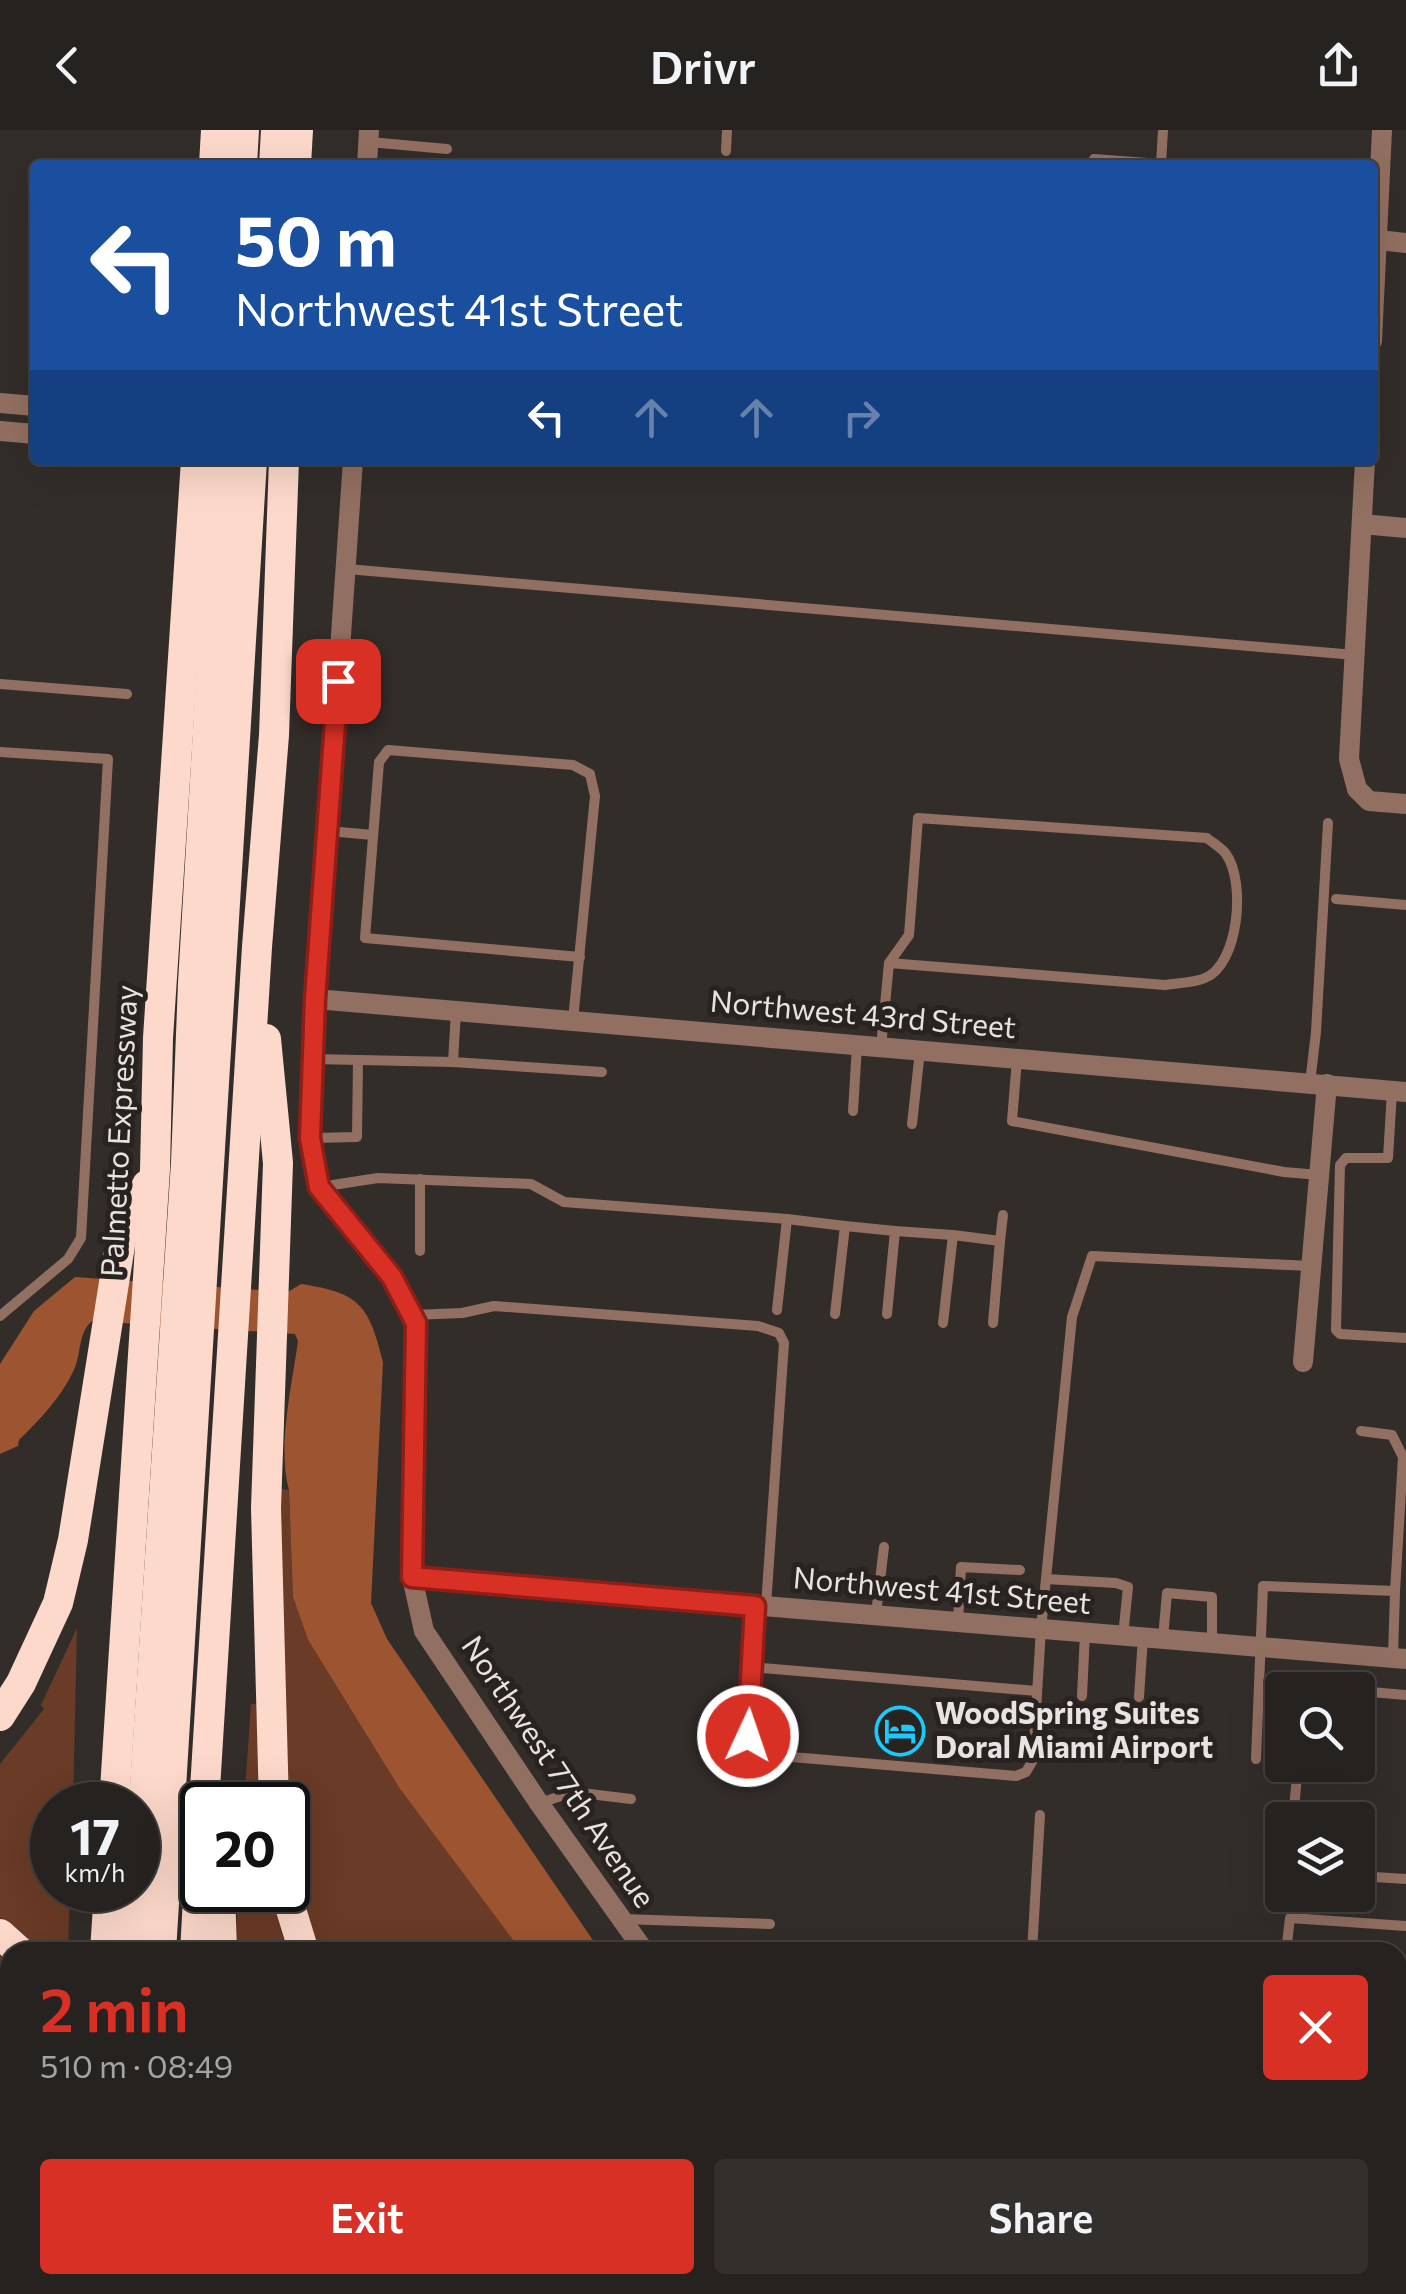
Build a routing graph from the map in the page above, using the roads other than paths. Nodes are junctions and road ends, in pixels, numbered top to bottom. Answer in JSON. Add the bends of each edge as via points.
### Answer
{"nodes":[{"id":1,"x":216,"y":130,"type":"edge"},
{"id":2,"x":244,"y":130,"type":"edge"},
{"id":3,"x":276,"y":130,"type":"edge"},
{"id":4,"x":298,"y":130,"type":"edge"},
{"id":5,"x":728,"y":130,"type":"edge"},
{"id":6,"x":1163,"y":130,"type":"edge"},
{"id":7,"x":1382,"y":130,"type":"edge"},
{"id":8,"x":368,"y":136,"type":"edge"},
{"id":9,"x":446,"y":149,"type":"dead end"},
{"id":10,"x":726,"y":151,"type":"dead end"},
{"id":11,"x":1094,"y":159,"type":"dead end"},
{"id":12,"x":214,"y":160,"type":"edge"},
{"id":13,"x":242,"y":160,"type":"edge"},
{"id":14,"x":274,"y":160,"type":"edge"},
{"id":15,"x":296,"y":160,"type":"edge"},
{"id":16,"x":1107,"y":160,"type":"edge"},
{"id":17,"x":1161,"y":160,"type":"edge"},
{"id":18,"x":1379,"y":240,"type":"junction"},
{"id":19,"x":1406,"y":243,"type":"edge"},
{"id":20,"x":1378,"y":254,"type":"edge"},
{"id":21,"x":0,"y":403,"type":"edge"},
{"id":22,"x":30,"y":406,"type":"edge"},
{"id":23,"x":0,"y":431,"type":"edge"},
{"id":24,"x":30,"y":434,"type":"edge"},
{"id":25,"x":196,"y":465,"type":"edge"},
{"id":26,"x":224,"y":465,"type":"edge"},
{"id":27,"x":251,"y":465,"type":"edge"},
{"id":28,"x":284,"y":465,"type":"edge"},
{"id":29,"x":352,"y":465,"type":"edge"},
{"id":30,"x":1366,"y":465,"type":"edge"},
{"id":31,"x":1362,"y":524,"type":"junction"},
{"id":32,"x":1406,"y":528,"type":"edge"},
{"id":33,"x":347,"y":569,"type":"junction"},
{"id":34,"x":1355,"y":656,"type":"junction"},
{"id":35,"x":0,"y":684,"type":"edge"},
{"id":36,"x":128,"y":694,"type":"dead end"},
{"id":37,"x":0,"y":752,"type":"edge"},
{"id":38,"x":1406,"y":804,"type":"edge"},
{"id":39,"x":1328,"y":823,"type":"dead end"},
{"id":40,"x":328,"y":831,"type":"junction"},
{"id":41,"x":374,"y":835,"type":"junction"},
{"id":42,"x":1336,"y":899,"type":"dead end"},
{"id":43,"x":1406,"y":905,"type":"edge"},
{"id":44,"x":257,"y":947,"type":"junction"},
{"id":45,"x":580,"y":957,"type":"junction"},
{"id":46,"x":889,"y":963,"type":"junction"},
{"id":47,"x":315,"y":999,"type":"junction"},
{"id":48,"x":456,"y":1011,"type":"junction"},
{"id":49,"x":574,"y":1021,"type":"junction"},
{"id":50,"x":857,"y":1045,"type":"junction"},
{"id":51,"x":882,"y":1047,"type":"junction"},
{"id":52,"x":920,"y":1050,"type":"junction"},
{"id":53,"x":1017,"y":1058,"type":"junction"},
{"id":54,"x":312,"y":1059,"type":"junction"},
{"id":55,"x":358,"y":1061,"type":"junction"},
{"id":56,"x":453,"y":1062,"type":"junction"},
{"id":57,"x":602,"y":1072,"type":"dead end"},
{"id":58,"x":1318,"y":1084,"type":"junction"},
{"id":59,"x":1399,"y":1092,"type":"edge"},
{"id":60,"x":854,"y":1111,"type":"dead end"},
{"id":61,"x":912,"y":1124,"type":"dead end"},
{"id":62,"x":310,"y":1138,"type":"junction"},
{"id":63,"x":155,"y":1169,"type":"junction"},
{"id":64,"x":1319,"y":1175,"type":"junction"},
{"id":65,"x":420,"y":1179,"type":"junction"},
{"id":66,"x":319,"y":1187,"type":"junction"},
{"id":67,"x":1002,"y":1215,"type":"dead end"},
{"id":68,"x":786,"y":1219,"type":"junction"},
{"id":69,"x":845,"y":1226,"type":"junction"},
{"id":70,"x":896,"y":1231,"type":"junction"},
{"id":71,"x":953,"y":1235,"type":"junction"},
{"id":72,"x":1000,"y":1241,"type":"junction"},
{"id":73,"x":420,"y":1251,"type":"dead end"},
{"id":74,"x":1311,"y":1266,"type":"junction"},
{"id":75,"x":166,"y":1285,"type":"junction"},
{"id":76,"x":776,"y":1310,"type":"dead end"},
{"id":77,"x":836,"y":1314,"type":"dead end"},
{"id":78,"x":886,"y":1314,"type":"dead end"},
{"id":79,"x":412,"y":1315,"type":"junction"},
{"id":80,"x":0,"y":1316,"type":"edge"},
{"id":81,"x":943,"y":1323,"type":"dead end"},
{"id":82,"x":993,"y":1323,"type":"dead end"},
{"id":83,"x":172,"y":1333,"type":"junction"},
{"id":84,"x":1406,"y":1338,"type":"edge"},
{"id":85,"x":1303,"y":1362,"type":"dead end"},
{"id":86,"x":1361,"y":1431,"type":"dead end"},
{"id":87,"x":884,"y":1548,"type":"dead end"},
{"id":88,"x":1020,"y":1570,"type":"dead end"},
{"id":89,"x":412,"y":1577,"type":"junction"},
{"id":90,"x":1046,"y":1579,"type":"junction"},
{"id":91,"x":1396,"y":1591,"type":"junction"},
{"id":92,"x":760,"y":1606,"type":"junction"},
{"id":93,"x":876,"y":1616,"type":"junction"},
{"id":94,"x":958,"y":1622,"type":"junction"},
{"id":95,"x":1042,"y":1629,"type":"junction"},
{"id":96,"x":1086,"y":1632,"type":"junction"},
{"id":97,"x":1143,"y":1637,"type":"junction"},
{"id":98,"x":1212,"y":1643,"type":"junction"},
{"id":99,"x":1260,"y":1647,"type":"junction"},
{"id":100,"x":1400,"y":1659,"type":"edge"},
{"id":101,"x":751,"y":1667,"type":"junction"},
{"id":102,"x":212,"y":1678,"type":"junction"},
{"id":103,"x":1038,"y":1691,"type":"junction"},
{"id":104,"x":1375,"y":1692,"type":"edge"},
{"id":105,"x":1406,"y":1695,"type":"edge"},
{"id":106,"x":1082,"y":1696,"type":"dead end"},
{"id":107,"x":1139,"y":1697,"type":"dead end"},
{"id":108,"x":0,"y":1716,"type":"edge"},
{"id":109,"x":1256,"y":1759,"type":"dead end"},
{"id":110,"x":117,"y":1782,"type":"edge"},
{"id":111,"x":205,"y":1782,"type":"edge"},
{"id":112,"x":216,"y":1782,"type":"edge"},
{"id":113,"x":273,"y":1782,"type":"edge"},
{"id":114,"x":631,"y":1799,"type":"dead end"},
{"id":115,"x":539,"y":1803,"type":"junction"},
{"id":116,"x":1040,"y":1816,"type":"dead end"},
{"id":117,"x":1375,"y":1877,"type":"edge"},
{"id":118,"x":1406,"y":1879,"type":"edge"},
{"id":119,"x":107,"y":1912,"type":"edge"},
{"id":120,"x":197,"y":1912,"type":"edge"},
{"id":121,"x":221,"y":1912,"type":"edge"},
{"id":122,"x":292,"y":1912,"type":"edge"},
{"id":123,"x":622,"y":1920,"type":"junction"},
{"id":124,"x":770,"y":1924,"type":"dead end"},
{"id":125,"x":1406,"y":1926,"type":"edge"},
{"id":126,"x":105,"y":1942,"type":"edge"},
{"id":127,"x":135,"y":1942,"type":"edge"},
{"id":128,"x":160,"y":1942,"type":"edge"},
{"id":129,"x":195,"y":1942,"type":"edge"},
{"id":130,"x":222,"y":1942,"type":"edge"},
{"id":131,"x":301,"y":1942,"type":"edge"},
{"id":132,"x":638,"y":1942,"type":"edge"},
{"id":133,"x":1033,"y":1942,"type":"edge"},
{"id":134,"x":1287,"y":1942,"type":"edge"}],
"edges":[{"from":1,"to":12,"type":"highway"},
{"from":2,"to":13,"type":"highway"},
{"from":3,"to":14,"type":"highway"},
{"from":4,"to":15,"type":"highway"},
{"from":5,"to":10,"type":"lane"},
{"from":6,"to":17,"type":"lane"},
{"from":7,"to":18,"type":"street"},
{"from":8,"to":9,"type":"lane"},
{"from":11,"to":16,"type":"lane"},
{"from":18,"to":19,"type":"street"},
{"from":18,"to":20,"type":"street"},
{"from":21,"to":22,"type":"street"},
{"from":23,"to":24,"type":"street"},
{"from":25,"to":63,"type":"highway","name":"Palmetto Expressway"},
{"from":26,"to":75,"type":"highway","via":[[193,983]]},
{"from":27,"to":75,"type":"highway"},
{"from":28,"to":44,"type":"highway","via":[[274,734]]},
{"from":29,"to":33,"type":"street","name":"Northwest 77th Avenue"},
{"from":30,"to":31,"type":"street"},
{"from":31,"to":32,"type":"street"},
{"from":31,"to":34,"type":"street"},
{"from":33,"to":34,"type":"lane"},
{"from":33,"to":40,"type":"street","name":"Northwest 77th Avenue"},
{"from":34,"to":38,"type":"street","via":[[1350,759],[1357,790],[1369,801]]},
{"from":35,"to":36,"type":"lane"},
{"from":37,"to":80,"type":"lane","via":[[108,758],[80,1238],[68,1260]]},
{"from":39,"to":58,"type":"lane"},
{"from":40,"to":41,"type":"lane"},
{"from":40,"to":47,"type":"street","name":"Northwest 77th Avenue"},
{"from":41,"to":45,"type":"lane","via":[[365,938]]},
{"from":41,"to":45,"type":"lane","via":[[379,762],[388,750],[573,765],[590,774],[595,796]]},
{"from":42,"to":43,"type":"lane"},
{"from":44,"to":102,"type":"highway"},
{"from":44,"to":113,"type":"highway","via":[[278,1163],[266,1542]]},
{"from":45,"to":49,"type":"lane"},
{"from":46,"to":46,"type":"lane","via":[[908,935],[918,818],[1208,838],[1226,854],[1234,874],[1232,940],[1225,961],[1206,978],[1165,985]]},
{"from":46,"to":51,"type":"lane"},
{"from":47,"to":48,"type":"street","name":"Northwest 43rd Street"},
{"from":47,"to":54,"type":"street","name":"Northwest 77th Avenue"},
{"from":48,"to":49,"type":"street","name":"Northwest 43rd Street"},
{"from":48,"to":56,"type":"lane"},
{"from":49,"to":50,"type":"street","name":"Northwest 43rd Street"},
{"from":50,"to":51,"type":"street","name":"Northwest 43rd Street"},
{"from":50,"to":60,"type":"lane"},
{"from":51,"to":52,"type":"street","name":"Northwest 43rd Street"},
{"from":52,"to":53,"type":"street","name":"Northwest 43rd Street"},
{"from":52,"to":61,"type":"lane"},
{"from":53,"to":58,"type":"street","name":"Northwest 43rd Street"},
{"from":53,"to":64,"type":"lane","via":[[1012,1120]]},
{"from":54,"to":55,"type":"lane"},
{"from":54,"to":62,"type":"street","name":"Northwest 77th Avenue"},
{"from":55,"to":56,"type":"lane"},
{"from":55,"to":62,"type":"lane","via":[[357,1137]]},
{"from":56,"to":57,"type":"lane"},
{"from":58,"to":59,"type":"street","name":"Northwest 43rd Street"},
{"from":58,"to":64,"type":"street"},
{"from":59,"to":84,"type":"lane","via":[[1388,1158],[1346,1158],[1340,1165],[1336,1330]]},
{"from":62,"to":66,"type":"street","name":"Northwest 77th Avenue"},
{"from":63,"to":75,"type":"highway","name":"Palmetto Expressway"},
{"from":63,"to":108,"type":"highway","via":[[121,1239],[74,1540],[58,1603]]},
{"from":64,"to":74,"type":"street"},
{"from":65,"to":66,"type":"lane"},
{"from":65,"to":68,"type":"lane","via":[[531,1184],[564,1202]]},
{"from":65,"to":73,"type":"lane"},
{"from":66,"to":79,"type":"street","name":"Northwest 77th Avenue","via":[[392,1277]]},
{"from":67,"to":72,"type":"lane"},
{"from":68,"to":69,"type":"lane"},
{"from":68,"to":76,"type":"lane"},
{"from":69,"to":70,"type":"lane"},
{"from":69,"to":77,"type":"lane"},
{"from":70,"to":71,"type":"lane"},
{"from":70,"to":78,"type":"lane"},
{"from":71,"to":72,"type":"lane"},
{"from":71,"to":81,"type":"lane"},
{"from":72,"to":82,"type":"lane"},
{"from":74,"to":85,"type":"street"},
{"from":74,"to":90,"type":"lane","via":[[1092,1256],[1072,1317]]},
{"from":75,"to":83,"type":"highway","name":"Palmetto Expressway"},
{"from":75,"to":83,"type":"highway"},
{"from":79,"to":89,"type":"street","name":"Northwest 77th Avenue"},
{"from":79,"to":92,"type":"lane","via":[[494,1306],[779,1333],[784,1343]]},
{"from":83,"to":110,"type":"highway","name":"Palmetto Expressway"},
{"from":83,"to":127,"type":"highway"},
{"from":83,"to":128,"type":"highway"},
{"from":86,"to":91,"type":"lane","via":[[1392,1435],[1403,1457]]},
{"from":87,"to":93,"type":"lane"},
{"from":88,"to":94,"type":"lane","via":[[961,1566]]},
{"from":89,"to":92,"type":"street","name":"Northwest 41st Street"},
{"from":89,"to":115,"type":"street","name":"Northwest 77th Avenue","via":[[424,1630]]},
{"from":90,"to":95,"type":"lane"},
{"from":90,"to":97,"type":"lane","via":[[1128,1587]]},
{"from":91,"to":99,"type":"lane","via":[[1263,1586]]},
{"from":91,"to":100,"type":"lane"},
{"from":92,"to":93,"type":"street","name":"Northwest 41st Street"},
{"from":92,"to":101,"type":"lane"},
{"from":93,"to":94,"type":"street","name":"Northwest 41st Street"},
{"from":94,"to":95,"type":"street","name":"Northwest 41st Street"},
{"from":95,"to":96,"type":"street","name":"Northwest 41st Street"},
{"from":95,"to":103,"type":"lane"},
{"from":96,"to":97,"type":"street","name":"Northwest 41st Street"},
{"from":96,"to":106,"type":"lane"},
{"from":97,"to":98,"type":"street","name":"Northwest 41st Street"},
{"from":97,"to":98,"type":"lane","via":[[1166,1593],[1212,1597]]},
{"from":97,"to":107,"type":"lane"},
{"from":98,"to":99,"type":"street","name":"Northwest 41st Street"},
{"from":99,"to":100,"type":"street","name":"Northwest 41st Street"},
{"from":99,"to":109,"type":"lane"},
{"from":101,"to":103,"type":"lane"},
{"from":101,"to":103,"type":"lane","via":[[748,1736],[752,1748],[768,1755],[1022,1775],[1033,1760]]},
{"from":102,"to":111,"type":"highway"},
{"from":102,"to":112,"type":"highway"},
{"from":104,"to":105,"type":"lane"},
{"from":114,"to":115,"type":"lane","via":[[573,1792]]},
{"from":115,"to":123,"type":"street","name":"Northwest 77th Avenue"},
{"from":116,"to":133,"type":"lane"},
{"from":117,"to":118,"type":"lane"},
{"from":119,"to":126,"type":"highway"},
{"from":120,"to":129,"type":"highway"},
{"from":121,"to":130,"type":"highway"},
{"from":122,"to":131,"type":"highway"},
{"from":123,"to":124,"type":"lane"},
{"from":123,"to":132,"type":"street","name":"Northwest 77th Avenue"},
{"from":125,"to":134,"type":"lane","via":[[1290,1918]]}]}
